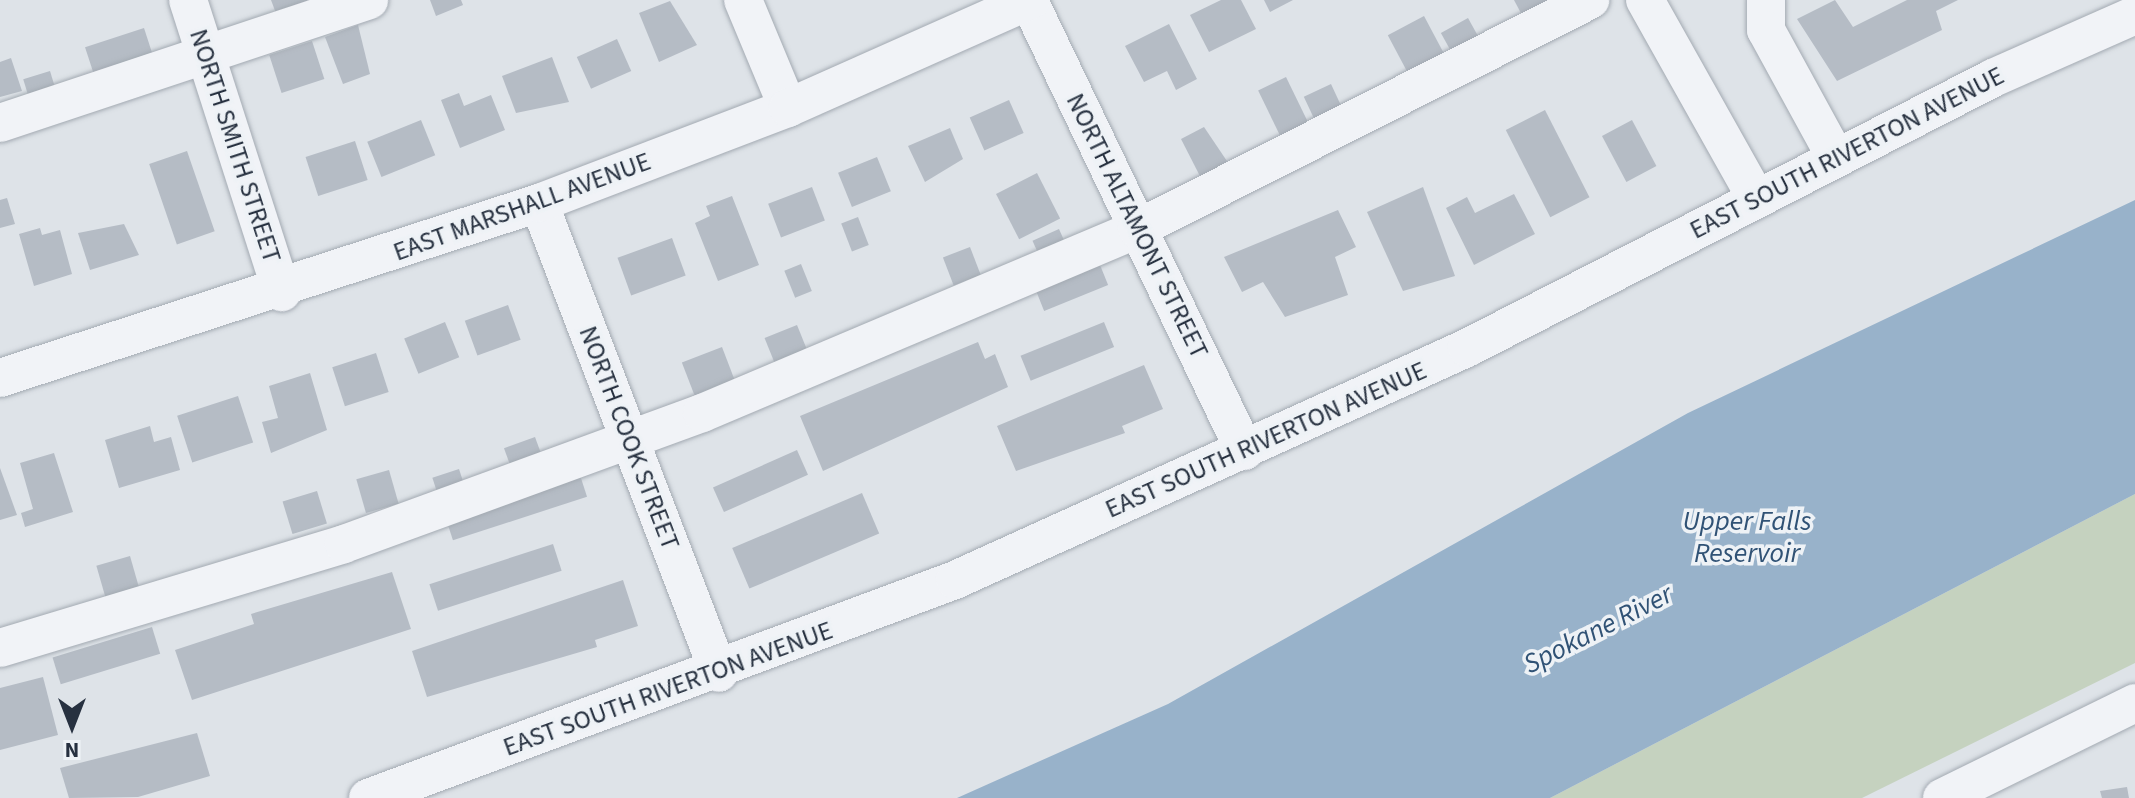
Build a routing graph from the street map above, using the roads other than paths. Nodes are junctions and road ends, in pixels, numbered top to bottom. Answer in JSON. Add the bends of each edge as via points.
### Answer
{"nodes":[{"id":1,"x":188,"y":0,"type":"edge"},
{"id":2,"x":369,"y":0,"type":"edge"},
{"id":3,"x":743,"y":0,"type":"edge"},
{"id":4,"x":1030,"y":0,"type":"edge"},
{"id":5,"x":1590,"y":0,"type":"edge"},
{"id":6,"x":1645,"y":0,"type":"edge"},
{"id":7,"x":1766,"y":0,"type":"edge"},
{"id":8,"x":2135,"y":15,"type":"edge"},
{"id":9,"x":206,"y":56,"type":"junction"},
{"id":10,"x":788,"y":108,"type":"junction"},
{"id":11,"x":0,"y":123,"type":"edge"},
{"id":12,"x":1836,"y":158,"type":"junction"},
{"id":13,"x":1756,"y":198,"type":"junction"},
{"id":14,"x":539,"y":203,"type":"junction"},
{"id":15,"x":1137,"y":229,"type":"junction"},
{"id":16,"x":282,"y":292,"type":"junction"},
{"id":17,"x":0,"y":378,"type":"edge"},
{"id":18,"x":631,"y":441,"type":"junction"},
{"id":19,"x":1245,"y":451,"type":"junction"},
{"id":20,"x":0,"y":648,"type":"edge"},
{"id":21,"x":719,"y":673,"type":"junction"},
{"id":22,"x":2134,"y":713,"type":"edge"},
{"id":23,"x":368,"y":798,"type":"edge"},
{"id":24,"x":1942,"y":798,"type":"edge"}],
"edges":[{"from":1,"to":9,"type":"street","name":"NORTH SMITH STREET"},
{"from":2,"to":9,"type":"street"},
{"from":3,"to":10,"type":"street"},
{"from":4,"to":10,"type":"street","name":"EAST MARSHALL AVENUE"},
{"from":4,"to":15,"type":"street","name":"NORTH ALTAMONT STREET"},
{"from":5,"to":15,"type":"street"},
{"from":6,"to":13,"type":"street"},
{"from":7,"to":12,"type":"street","via":[[1766,30]]},
{"from":8,"to":12,"type":"street","name":"EAST SOUTH RIVERTON AVENUE"},
{"from":9,"to":11,"type":"street"},
{"from":9,"to":16,"type":"street","name":"NORTH SMITH STREET"},
{"from":10,"to":14,"type":"street","name":"EAST MARSHALL AVENUE"},
{"from":12,"to":13,"type":"street","name":"EAST SOUTH RIVERTON AVENUE"},
{"from":13,"to":19,"type":"street","name":"EAST SOUTH RIVERTON AVENUE","via":[[1467,348]]},
{"from":14,"to":16,"type":"street","name":"EAST MARSHALL AVENUE"},
{"from":14,"to":18,"type":"street","name":"NORTH COOK STREET"},
{"from":15,"to":18,"type":"street"},
{"from":15,"to":19,"type":"street","name":"NORTH ALTAMONT STREET"},
{"from":16,"to":17,"type":"street","name":"EAST MARSHALL AVENUE"},
{"from":18,"to":20,"type":"street","via":[[344,544]]},
{"from":18,"to":21,"type":"street","name":"NORTH COOK STREET"},
{"from":19,"to":21,"type":"street","name":"EAST SOUTH RIVERTON AVENUE","via":[[955,580]]},
{"from":21,"to":23,"type":"street","name":"EAST SOUTH RIVERTON AVENUE"},
{"from":22,"to":24,"type":"street"}]}
